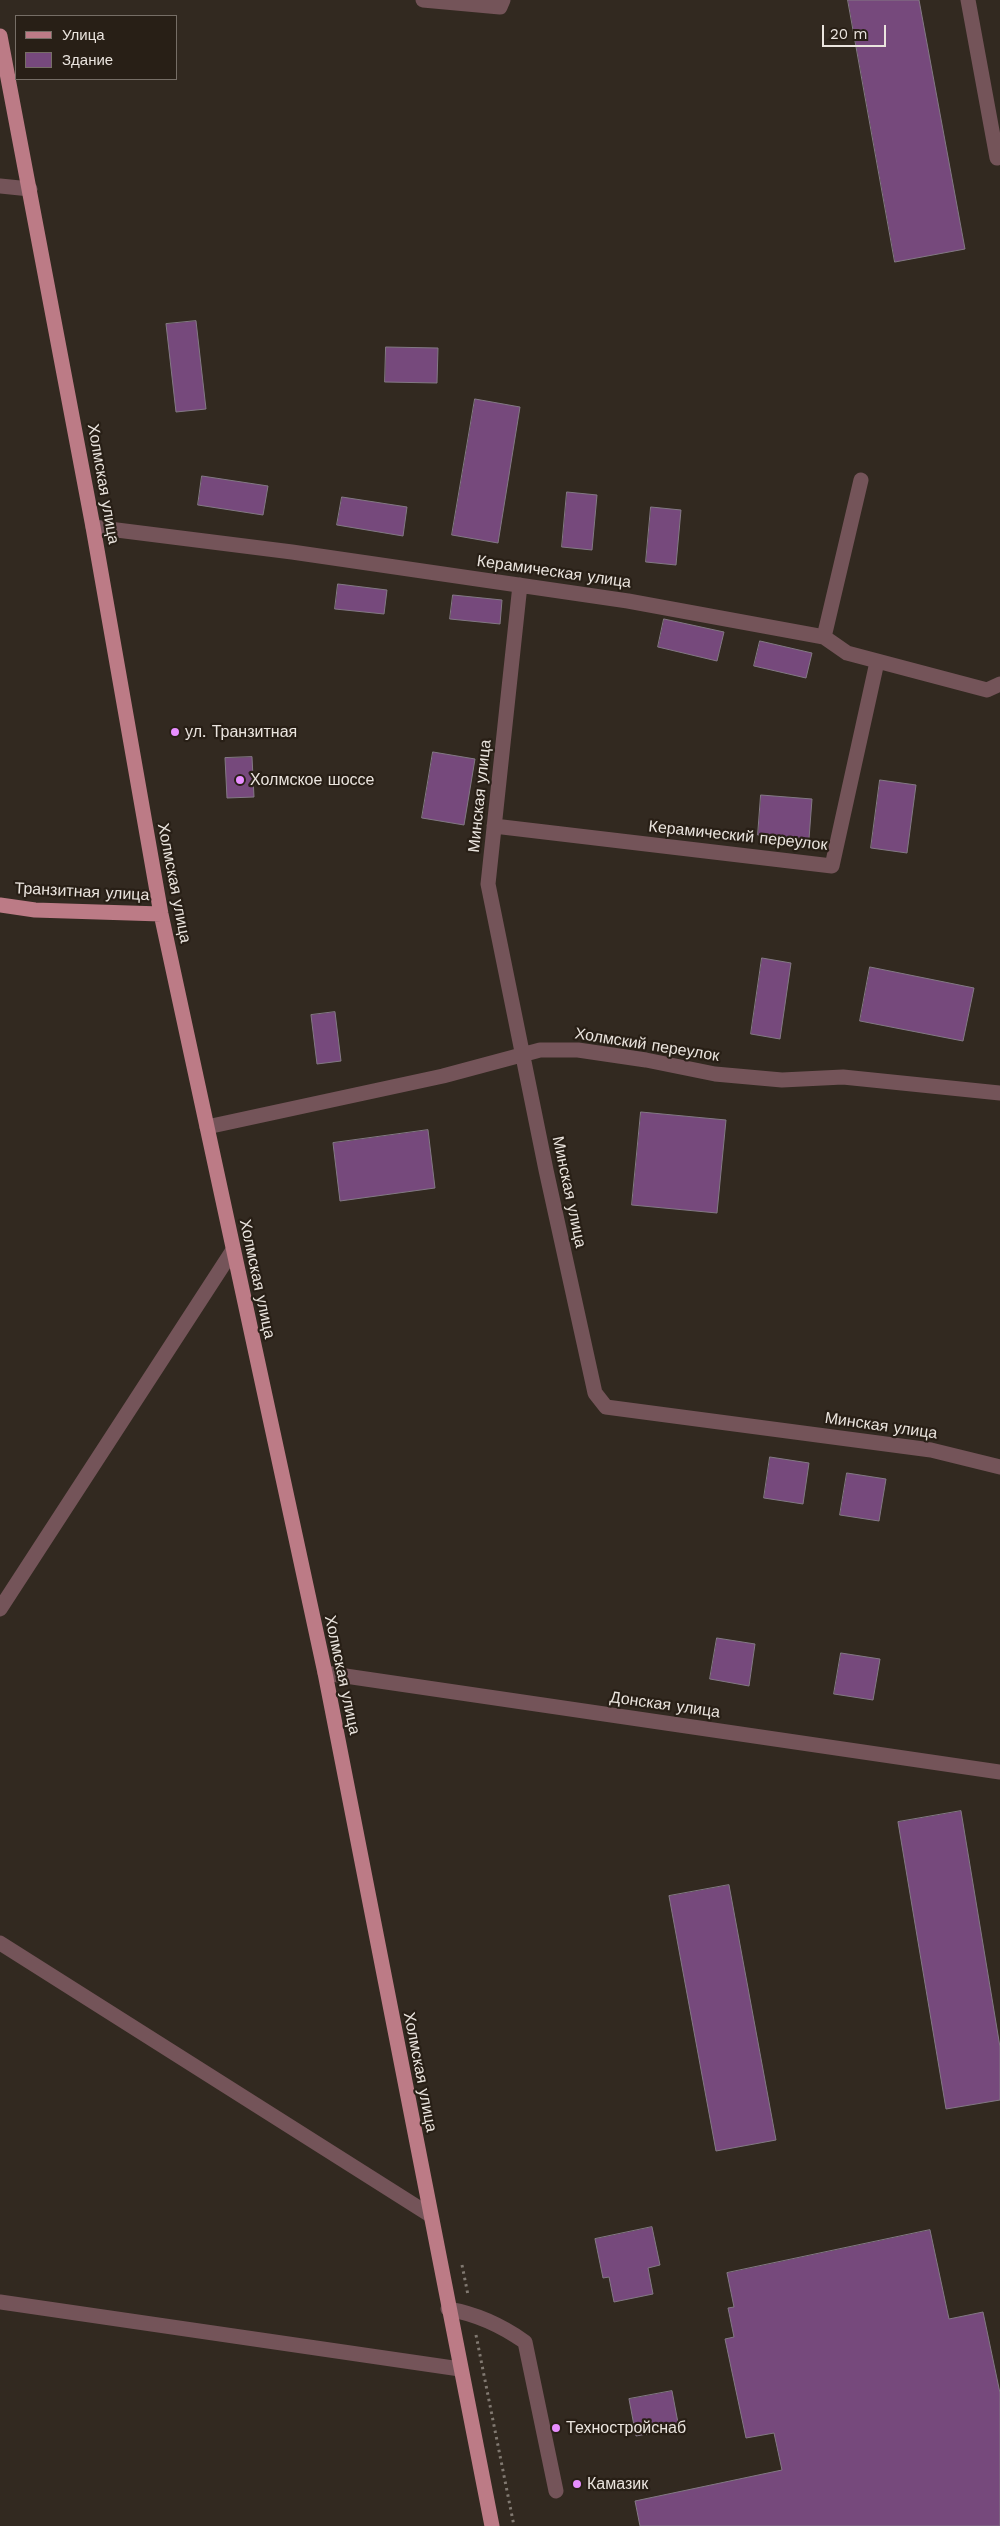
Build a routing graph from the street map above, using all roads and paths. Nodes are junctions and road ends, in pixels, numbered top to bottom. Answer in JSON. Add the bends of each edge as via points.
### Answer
{"nodes":[{"id":1,"x":423,"y":0,"type":"edge"},
{"id":2,"x":503,"y":0,"type":"edge"},
{"id":3,"x":968,"y":0,"type":"edge"},
{"id":4,"x":0,"y":36,"type":"edge"},
{"id":5,"x":997,"y":158,"type":"dead end"},
{"id":6,"x":0,"y":186,"type":"edge"},
{"id":7,"x":30,"y":189,"type":"junction"},
{"id":8,"x":861,"y":480,"type":"dead end"},
{"id":9,"x":93,"y":527,"type":"junction"},
{"id":10,"x":520,"y":585,"type":"junction"},
{"id":11,"x":824,"y":637,"type":"junction"},
{"id":12,"x":877,"y":662,"type":"junction"},
{"id":13,"x":1000,"y":684,"type":"edge"},
{"id":14,"x":494,"y":826,"type":"junction"},
{"id":15,"x":0,"y":905,"type":"edge"},
{"id":16,"x":161,"y":914,"type":"junction"},
{"id":17,"x":522,"y":1055,"type":"junction"},
{"id":18,"x":999,"y":1093,"type":"edge"},
{"id":19,"x":207,"y":1127,"type":"junction"},
{"id":20,"x":233,"y":1250,"type":"junction"},
{"id":21,"x":1000,"y":1467,"type":"edge"},
{"id":22,"x":0,"y":1609,"type":"edge"},
{"id":23,"x":325,"y":1673,"type":"junction"},
{"id":24,"x":1000,"y":1772,"type":"edge"},
{"id":25,"x":0,"y":1943,"type":"edge"},
{"id":26,"x":430,"y":2215,"type":"junction"},
{"id":27,"x":462,"y":2265,"type":"dead end"},
{"id":28,"x":0,"y":2302,"type":"edge"},
{"id":29,"x":448,"y":2309,"type":"junction"},
{"id":30,"x":472,"y":2313,"type":"junction"},
{"id":31,"x":460,"y":2369,"type":"junction"},
{"id":32,"x":556,"y":2491,"type":"dead end"},
{"id":33,"x":492,"y":2526,"type":"edge"},
{"id":34,"x":514,"y":2526,"type":"edge"}],
"edges":[{"from":1,"to":2,"type":"street","via":[[500,7]]},
{"from":3,"to":5,"type":"street"},
{"from":4,"to":7,"type":"main road","name":"Холмская улица"},
{"from":6,"to":7,"type":"street"},
{"from":7,"to":9,"type":"main road","name":"Холмская улица"},
{"from":8,"to":11,"type":"street"},
{"from":9,"to":10,"type":"street","name":"Керамическая улица"},
{"from":9,"to":16,"type":"main road","name":"Холмская улица"},
{"from":10,"to":11,"type":"street","name":"Керамическая улица"},
{"from":10,"to":14,"type":"street","name":"Минская улица"},
{"from":11,"to":12,"type":"street","name":"Керамическая улица","via":[[847,653]]},
{"from":12,"to":13,"type":"street","name":"Керамическая улица","via":[[987,690]]},
{"from":12,"to":14,"type":"street","name":"Керамический переулок","via":[[832,866]]},
{"from":14,"to":17,"type":"street","name":"Минская улица","via":[[488,884]]},
{"from":15,"to":16,"type":"main road","name":"Транзитная улица","via":[[35,910]]},
{"from":16,"to":19,"type":"main road","name":"Холмская улица"},
{"from":17,"to":18,"type":"street","name":"Холмский переулок","via":[[540,1050],[578,1050],[715,1074],[782,1080],[843,1076]]},
{"from":17,"to":19,"type":"street","name":"Холмский переулок","via":[[443,1076]]},
{"from":17,"to":21,"type":"street","name":"Минская улица","via":[[595,1393],[606,1407],[931,1450]]},
{"from":19,"to":20,"type":"main road","name":"Холмская улица"},
{"from":20,"to":22,"type":"street"},
{"from":20,"to":23,"type":"main road","name":"Холмская улица"},
{"from":23,"to":24,"type":"street","name":"Донская улица"},
{"from":23,"to":26,"type":"main road","name":"Холмская улица"},
{"from":25,"to":26,"type":"street"},
{"from":26,"to":29,"type":"main road","name":"Холмская улица"},
{"from":27,"to":30,"type":"path"},
{"from":28,"to":31,"type":"street"},
{"from":29,"to":30,"type":"street"},
{"from":29,"to":31,"type":"main road","name":"Холмская улица"},
{"from":30,"to":32,"type":"street","via":[[506,2328],[525,2342]]},
{"from":30,"to":34,"type":"path"},
{"from":31,"to":33,"type":"main road","name":"Холмская улица"}]}
